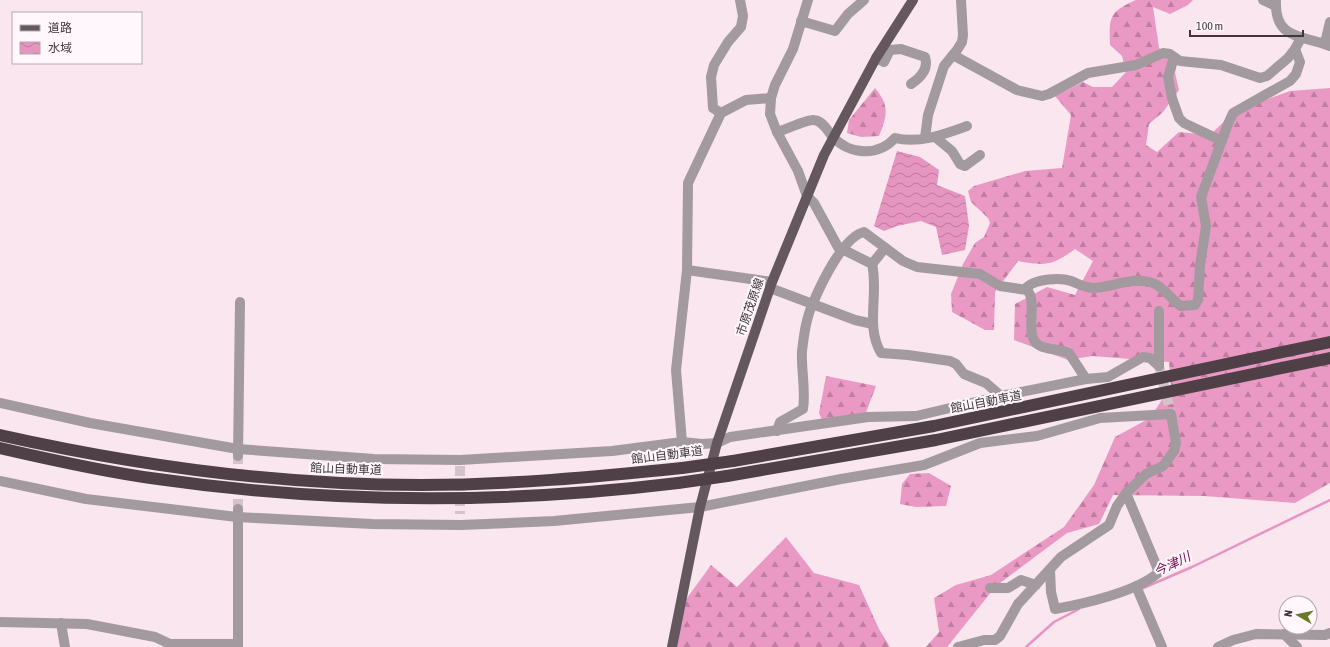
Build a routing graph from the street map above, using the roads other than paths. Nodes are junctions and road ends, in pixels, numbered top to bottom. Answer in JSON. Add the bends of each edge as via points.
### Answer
{"nodes":[{"id":1,"x":740,"y":0,"type":"edge"},
{"id":2,"x":808,"y":0,"type":"edge"},
{"id":3,"x":864,"y":0,"type":"edge"},
{"id":4,"x":913,"y":0,"type":"edge"},
{"id":5,"x":961,"y":0,"type":"edge"},
{"id":6,"x":1263,"y":0,"type":"edge"},
{"id":7,"x":1276,"y":3,"type":"edge"},
{"id":8,"x":801,"y":21,"type":"junction"},
{"id":9,"x":1330,"y":22,"type":"edge"},
{"id":10,"x":1301,"y":38,"type":"junction"},
{"id":11,"x":1327,"y":44,"type":"edge"},
{"id":12,"x":1295,"y":49,"type":"junction"},
{"id":13,"x":953,"y":55,"type":"junction"},
{"id":14,"x":876,"y":58,"type":"junction"},
{"id":15,"x":1174,"y":58,"type":"junction"},
{"id":16,"x":911,"y":84,"type":"dead end"},
{"id":17,"x":771,"y":98,"type":"junction"},
{"id":18,"x":720,"y":113,"type":"junction"},
{"id":19,"x":967,"y":126,"type":"dead end"},
{"id":20,"x":777,"y":132,"type":"junction"},
{"id":21,"x":833,"y":137,"type":"junction"},
{"id":22,"x":930,"y":137,"type":"junction"},
{"id":23,"x":1222,"y":141,"type":"junction"},
{"id":24,"x":980,"y":155,"type":"dead end"},
{"id":25,"x":807,"y":196,"type":"junction"},
{"id":26,"x":885,"y":248,"type":"junction"},
{"id":27,"x":843,"y":250,"type":"junction"},
{"id":28,"x":872,"y":264,"type":"junction"},
{"id":29,"x":687,"y":270,"type":"junction"},
{"id":30,"x":771,"y":285,"type":"junction"},
{"id":31,"x":1027,"y":290,"type":"junction"},
{"id":32,"x":240,"y":302,"type":"dead end"},
{"id":33,"x":812,"y":303,"type":"junction"},
{"id":34,"x":1159,"y":311,"type":"dead end"},
{"id":35,"x":873,"y":324,"type":"junction"},
{"id":36,"x":1330,"y":342,"type":"edge"},
{"id":37,"x":1330,"y":358,"type":"edge"},
{"id":38,"x":1086,"y":379,"type":"junction"},
{"id":39,"x":1001,"y":396,"type":"junction"},
{"id":40,"x":0,"y":404,"type":"edge"},
{"id":41,"x":777,"y":431,"type":"junction"},
{"id":42,"x":0,"y":435,"type":"edge"},
{"id":43,"x":682,"y":442,"type":"junction"},
{"id":44,"x":717,"y":443,"type":"junction"},
{"id":45,"x":0,"y":448,"type":"edge"},
{"id":46,"x":238,"y":453,"type":"junction"},
{"id":47,"x":0,"y":481,"type":"edge"},
{"id":48,"x":1126,"y":493,"type":"junction"},
{"id":49,"x":700,"y":507,"type":"junction"},
{"id":50,"x":238,"y":513,"type":"junction"},
{"id":51,"x":460,"y":514,"type":"tunnel mouth"},
{"id":52,"x":461,"y":525,"type":"junction"},
{"id":53,"x":1050,"y":570,"type":"junction"},
{"id":54,"x":1036,"y":585,"type":"junction"},
{"id":55,"x":1136,"y":586,"type":"junction"},
{"id":56,"x":990,"y":588,"type":"dead end"},
{"id":57,"x":0,"y":622,"type":"edge"},
{"id":58,"x":61,"y":623,"type":"junction"},
{"id":59,"x":1330,"y":633,"type":"edge"},
{"id":60,"x":1278,"y":634,"type":"edge"},
{"id":61,"x":1285,"y":635,"type":"edge"},
{"id":62,"x":1318,"y":635,"type":"edge"},
{"id":63,"x":674,"y":637,"type":"junction"},
{"id":64,"x":166,"y":645,"type":"edge"},
{"id":65,"x":238,"y":645,"type":"edge"},
{"id":66,"x":65,"y":647,"type":"edge"},
{"id":67,"x":672,"y":647,"type":"edge"},
{"id":68,"x":678,"y":647,"type":"edge"},
{"id":69,"x":958,"y":647,"type":"edge"},
{"id":70,"x":1162,"y":647,"type":"edge"},
{"id":71,"x":1218,"y":647,"type":"edge"},
{"id":72,"x":1297,"y":647,"type":"edge"}],
"edges":[{"from":1,"to":18,"type":"street","via":[[742,27],[717,59],[711,77],[713,108]]},
{"from":2,"to":8,"type":"street"},
{"from":3,"to":8,"type":"street","via":[[848,14],[835,31]]},
{"from":4,"to":14,"type":"main road","name":"市原茂原線"},
{"from":5,"to":13,"type":"street","via":[[962,42]]},
{"from":6,"to":7,"type":"street"},
{"from":7,"to":10,"type":"street","via":[[1276,18],[1281,26]]},
{"from":8,"to":17,"type":"street","via":[[793,48]]},
{"from":9,"to":11,"type":"street"},
{"from":10,"to":11,"type":"street"},
{"from":10,"to":12,"type":"street"},
{"from":12,"to":15,"type":"street","via":[[1275,70],[1260,78],[1221,65],[1180,61]]},
{"from":12,"to":23,"type":"street","via":[[1300,62],[1296,74],[1282,87],[1233,113]]},
{"from":13,"to":15,"type":"street","via":[[1017,90],[1042,96],[1088,73],[1136,65],[1163,54]]},
{"from":13,"to":22,"type":"street","via":[[944,66],[928,115]]},
{"from":14,"to":16,"type":"street","via":[[884,62],[890,50],[895,49],[925,57],[923,74]]},
{"from":14,"to":21,"type":"main road","name":"市原茂原線"},
{"from":15,"to":23,"type":"street","via":[[1168,77],[1179,118],[1184,123]]},
{"from":17,"to":18,"type":"street","via":[[746,100]]},
{"from":17,"to":20,"type":"street","via":[[770,114]]},
{"from":18,"to":29,"type":"street","via":[[688,183]]},
{"from":19,"to":22,"type":"street"},
{"from":20,"to":21,"type":"street","via":[[813,120],[825,126]]},
{"from":20,"to":25,"type":"street","via":[[798,171]]},
{"from":21,"to":22,"type":"street","via":[[846,146],[870,152],[880,150],[895,138],[902,140]]},
{"from":21,"to":25,"type":"main road","name":"市原茂原線"},
{"from":22,"to":24,"type":"street","via":[[952,151],[960,164],[965,166]]},
{"from":23,"to":31,"type":"street","via":[[1201,197],[1206,226],[1198,300],[1195,305],[1181,306],[1155,284],[1140,282],[1088,288],[1062,279],[1032,282]]},
{"from":25,"to":27,"type":"street","via":[[814,203],[838,247]]},
{"from":25,"to":30,"type":"main road","name":"市原茂原線"},
{"from":26,"to":27,"type":"street","via":[[864,232],[856,236]]},
{"from":26,"to":28,"type":"street"},
{"from":26,"to":31,"type":"street","via":[[917,267],[980,274],[1000,286]]},
{"from":27,"to":28,"type":"street"},
{"from":27,"to":33,"type":"street"},
{"from":28,"to":35,"type":"street"},
{"from":29,"to":30,"type":"street"},
{"from":29,"to":43,"type":"street","via":[[676,370]]},
{"from":30,"to":33,"type":"street"},
{"from":30,"to":44,"type":"main road","name":"市原茂原線"},
{"from":31,"to":38,"type":"street","via":[[1036,342],[1041,346],[1069,353]]},
{"from":32,"to":46,"type":"street"},
{"from":33,"to":35,"type":"street","via":[[855,320]]},
{"from":33,"to":41,"type":"street","via":[[802,352],[803,409],[780,422]]},
{"from":34,"to":38,"type":"street","via":[[1160,366],[1150,358],[1143,357],[1108,377]]},
{"from":35,"to":39,"type":"street","via":[[881,353],[950,361],[964,374],[986,383]]},
{"from":36,"to":42,"type":"highway","name":"館山自動車道","bridge":true,"via":[[934,426],[733,461],[594,477],[499,484],[334,483],[254,477],[159,466]]},
{"from":37,"to":45,"type":"highway","bridge":true,"via":[[936,440],[727,476],[550,496],[421,498],[253,491],[157,479],[59,462]]},
{"from":38,"to":39,"type":"street"},
{"from":39,"to":41,"type":"street","via":[[916,416],[868,417]]},
{"from":40,"to":46,"type":"street"},
{"from":41,"to":44,"type":"street","via":[[730,437]]},
{"from":43,"to":44,"type":"street"},
{"from":43,"to":46,"type":"street","via":[[612,452],[460,463]]},
{"from":44,"to":49,"type":"main road","name":"市原茂原線"},
{"from":47,"to":50,"type":"street","via":[[86,499]]},
{"from":48,"to":49,"type":"street","via":[[1146,474],[1163,466],[1174,451],[1176,442],[1172,414],[1100,418],[1037,436],[980,443],[924,465]]},
{"from":48,"to":53,"type":"street","via":[[1109,526],[1061,557]]},
{"from":48,"to":55,"type":"street","via":[[1158,573]]},
{"from":49,"to":52,"type":"street","via":[[554,522]]},
{"from":49,"to":63,"type":"main road","name":"市原茂原線"},
{"from":50,"to":52,"type":"street","via":[[372,524]]},
{"from":50,"to":65,"type":"street"},
{"from":51,"to":52,"type":"street"},
{"from":53,"to":54,"type":"street"},
{"from":53,"to":55,"type":"street","via":[[1055,609],[1081,604]]},
{"from":54,"to":56,"type":"street","via":[[1021,580],[1008,588]]},
{"from":54,"to":69,"type":"street","via":[[1018,604],[1000,636],[995,640],[984,640]]},
{"from":55,"to":70,"type":"street"},
{"from":57,"to":58,"type":"street"},
{"from":58,"to":64,"type":"street","via":[[87,624],[130,631],[155,637]]},
{"from":58,"to":66,"type":"street"},
{"from":59,"to":62,"type":"street"},
{"from":60,"to":71,"type":"street","via":[[1256,634]]},
{"from":61,"to":72,"type":"street"},
{"from":63,"to":67,"type":"main road","name":"市原茂原線"},
{"from":63,"to":68,"type":"street"},
{"from":64,"to":65,"type":"street"}]}
